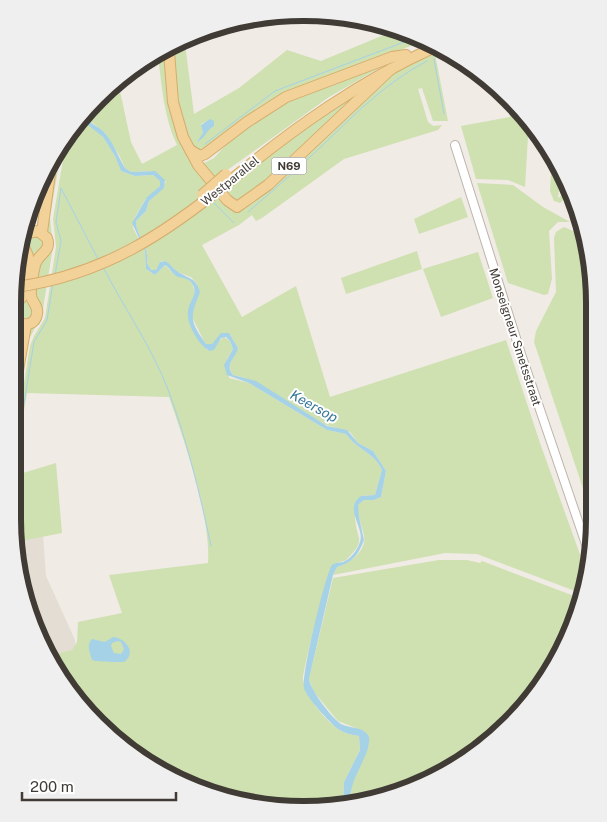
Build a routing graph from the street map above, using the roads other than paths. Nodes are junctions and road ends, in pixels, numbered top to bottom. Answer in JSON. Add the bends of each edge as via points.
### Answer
{"nodes":[{"id":1,"x":421,"y":47,"type":"edge"},
{"id":2,"x":428,"y":50,"type":"edge"},
{"id":3,"x":169,"y":55,"type":"edge"},
{"id":4,"x":406,"y":55,"type":"junction"},
{"id":5,"x":391,"y":69,"type":"junction"},
{"id":6,"x":455,"y":144,"type":"dead end"},
{"id":7,"x":190,"y":150,"type":"junction"},
{"id":8,"x":228,"y":177,"type":"junction"},
{"id":9,"x":47,"y":185,"type":"edge"},
{"id":10,"x":41,"y":201,"type":"edge"},
{"id":11,"x":38,"y":232,"type":"junction"},
{"id":12,"x":30,"y":233,"type":"edge"},
{"id":13,"x":26,"y":255,"type":"edge"},
{"id":14,"x":22,"y":282,"type":"edge"},
{"id":15,"x":21,"y":298,"type":"edge"},
{"id":16,"x":21,"y":322,"type":"edge"},
{"id":17,"x":584,"y":542,"type":"edge"}],
"edges":[{"from":1,"to":4,"type":"main road","name":"Westparallel","number":"N69"},
{"from":2,"to":5,"type":"main road","name":"Westparallel","number":"N69"},
{"from":3,"to":7,"type":"main road","number":"N69","via":[[176,114]]},
{"from":4,"to":7,"type":"main road","number":"N69","via":[[392,57],[286,97],[205,154],[200,156]]},
{"from":4,"to":8,"type":"main road","name":"Westparallel","number":"N69","via":[[319,106]]},
{"from":5,"to":7,"type":"main road","number":"N69","via":[[240,208],[227,200],[198,166]]},
{"from":5,"to":8,"type":"main road","name":"Westparallel","number":"N69","via":[[322,110]]},
{"from":6,"to":17,"type":"street","name":"Monseigneur Smetsstraat","via":[[520,354]]},
{"from":8,"to":14,"type":"main road","name":"Westparallel","number":"N69","bridge":true,"via":[[173,218],[122,248],[63,271]]},
{"from":9,"to":11,"type":"main road"},
{"from":10,"to":11,"type":"main road"},
{"from":11,"to":12,"type":"main road"},
{"from":11,"to":16,"type":"main road","via":[[47,238],[48,248],[37,260],[31,293],[38,313],[34,320]]},
{"from":13,"to":15,"type":"main road","via":[[29,262]]}]}
